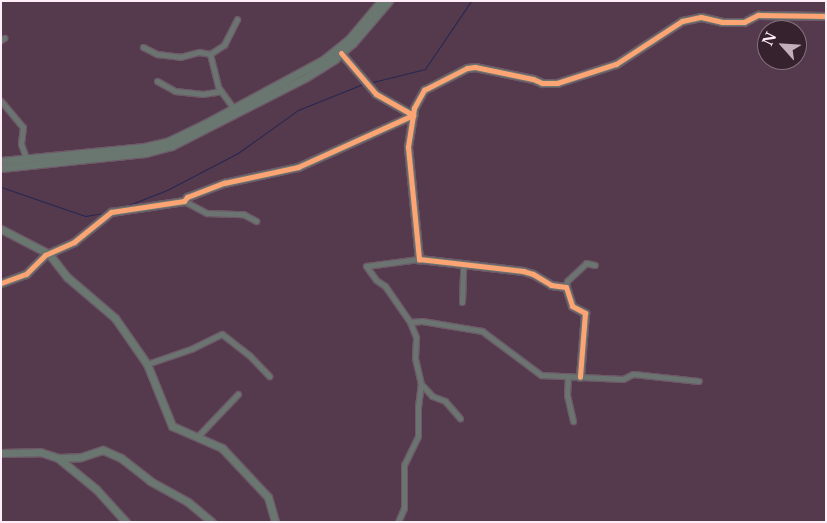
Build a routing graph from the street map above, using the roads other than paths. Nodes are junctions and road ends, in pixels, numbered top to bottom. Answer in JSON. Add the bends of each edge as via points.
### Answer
{"nodes":[{"id":1,"x":381,"y":1,"type":"edge"},
{"id":2,"x":389,"y":1,"type":"edge"},
{"id":3,"x":826,"y":16,"type":"edge"},
{"id":4,"x":237,"y":19,"type":"dead end"},
{"id":5,"x":143,"y":47,"type":"dead end"},
{"id":6,"x":342,"y":53,"type":"junction"},
{"id":7,"x":210,"y":54,"type":"junction"},
{"id":8,"x":156,"y":81,"type":"dead end"},
{"id":9,"x":221,"y":91,"type":"junction"},
{"id":10,"x":1,"y":101,"type":"edge"},
{"id":11,"x":234,"y":109,"type":"junction"},
{"id":12,"x":413,"y":115,"type":"junction"},
{"id":13,"x":26,"y":158,"type":"junction"},
{"id":14,"x":1,"y":161,"type":"edge"},
{"id":15,"x":1,"y":168,"type":"edge"},
{"id":16,"x":184,"y":201,"type":"junction"},
{"id":17,"x":256,"y":221,"type":"dead end"},
{"id":18,"x":1,"y":229,"type":"edge"},
{"id":19,"x":49,"y":254,"type":"junction"},
{"id":20,"x":418,"y":259,"type":"junction"},
{"id":21,"x":463,"y":264,"type":"junction"},
{"id":22,"x":595,"y":265,"type":"dead end"},
{"id":23,"x":1,"y":283,"type":"edge"},
{"id":24,"x":566,"y":287,"type":"junction"},
{"id":25,"x":462,"y":302,"type":"dead end"},
{"id":26,"x":410,"y":322,"type":"junction"},
{"id":27,"x":147,"y":364,"type":"junction"},
{"id":28,"x":269,"y":376,"type":"dead end"},
{"id":29,"x":568,"y":376,"type":"junction"},
{"id":30,"x":580,"y":377,"type":"junction"},
{"id":31,"x":699,"y":381,"type":"dead end"},
{"id":32,"x":421,"y":384,"type":"junction"},
{"id":33,"x":238,"y":394,"type":"dead end"},
{"id":34,"x":460,"y":418,"type":"dead end"},
{"id":35,"x":573,"y":421,"type":"dead end"},
{"id":36,"x":198,"y":436,"type":"junction"},
{"id":37,"x":1,"y":453,"type":"edge"},
{"id":38,"x":58,"y":458,"type":"junction"},
{"id":39,"x":126,"y":522,"type":"edge"},
{"id":40,"x":212,"y":522,"type":"edge"},
{"id":41,"x":274,"y":522,"type":"edge"},
{"id":42,"x":398,"y":522,"type":"edge"}],
"edges":[{"from":1,"to":11,"type":"street","via":[[349,39],[323,60]]},
{"from":2,"to":6,"type":"street"},
{"from":3,"to":12,"type":"street","via":[[758,15],[744,22],[701,18],[682,21],[616,64],[557,83],[468,68],[424,90]]},
{"from":4,"to":7,"type":"street","via":[[224,45]]},
{"from":5,"to":7,"type":"street","via":[[157,54],[180,57],[198,52]]},
{"from":6,"to":12,"type":"street","via":[[376,94]]},
{"from":6,"to":15,"type":"street","via":[[304,78],[172,146],[145,153]]},
{"from":7,"to":9,"type":"street","via":[[215,80]]},
{"from":8,"to":9,"type":"street","via":[[175,91],[203,94]]},
{"from":9,"to":11,"type":"street"},
{"from":10,"to":13,"type":"street","via":[[23,127],[21,144]]},
{"from":11,"to":13,"type":"street","via":[[168,141],[144,147]]},
{"from":12,"to":16,"type":"street","via":[[298,167],[224,183]]},
{"from":12,"to":20,"type":"street","via":[[408,147]]},
{"from":13,"to":14,"type":"street"},
{"from":16,"to":17,"type":"street","via":[[207,213],[243,214]]},
{"from":16,"to":19,"type":"street","via":[[111,212],[74,242]]},
{"from":18,"to":19,"type":"street"},
{"from":19,"to":23,"type":"street","via":[[26,274]]},
{"from":19,"to":27,"type":"street","via":[[67,277],[115,318]]},
{"from":20,"to":21,"type":"street"},
{"from":20,"to":26,"type":"street","via":[[366,266],[385,286]]},
{"from":21,"to":24,"type":"street","via":[[523,271],[550,285]]},
{"from":21,"to":25,"type":"street"},
{"from":22,"to":24,"type":"street","via":[[586,263],[567,281]]},
{"from":24,"to":30,"type":"street","via":[[572,306],[585,313]]},
{"from":26,"to":29,"type":"street","via":[[482,331],[542,375]]},
{"from":26,"to":32,"type":"street","via":[[416,337],[415,358]]},
{"from":27,"to":28,"type":"street","via":[[222,334]]},
{"from":27,"to":36,"type":"street","via":[[172,426]]},
{"from":29,"to":30,"type":"street"},
{"from":29,"to":35,"type":"street","via":[[567,395]]},
{"from":30,"to":31,"type":"street","via":[[623,378],[633,374]]},
{"from":32,"to":34,"type":"street"},
{"from":32,"to":42,"type":"street","via":[[418,436],[404,465],[404,508]]},
{"from":33,"to":36,"type":"street"},
{"from":36,"to":41,"type":"street","via":[[222,448],[268,497]]},
{"from":37,"to":38,"type":"street","via":[[40,452]]},
{"from":38,"to":39,"type":"street","via":[[96,489]]},
{"from":38,"to":40,"type":"street","via":[[81,457],[104,450],[122,458],[150,481],[188,502]]}]}
